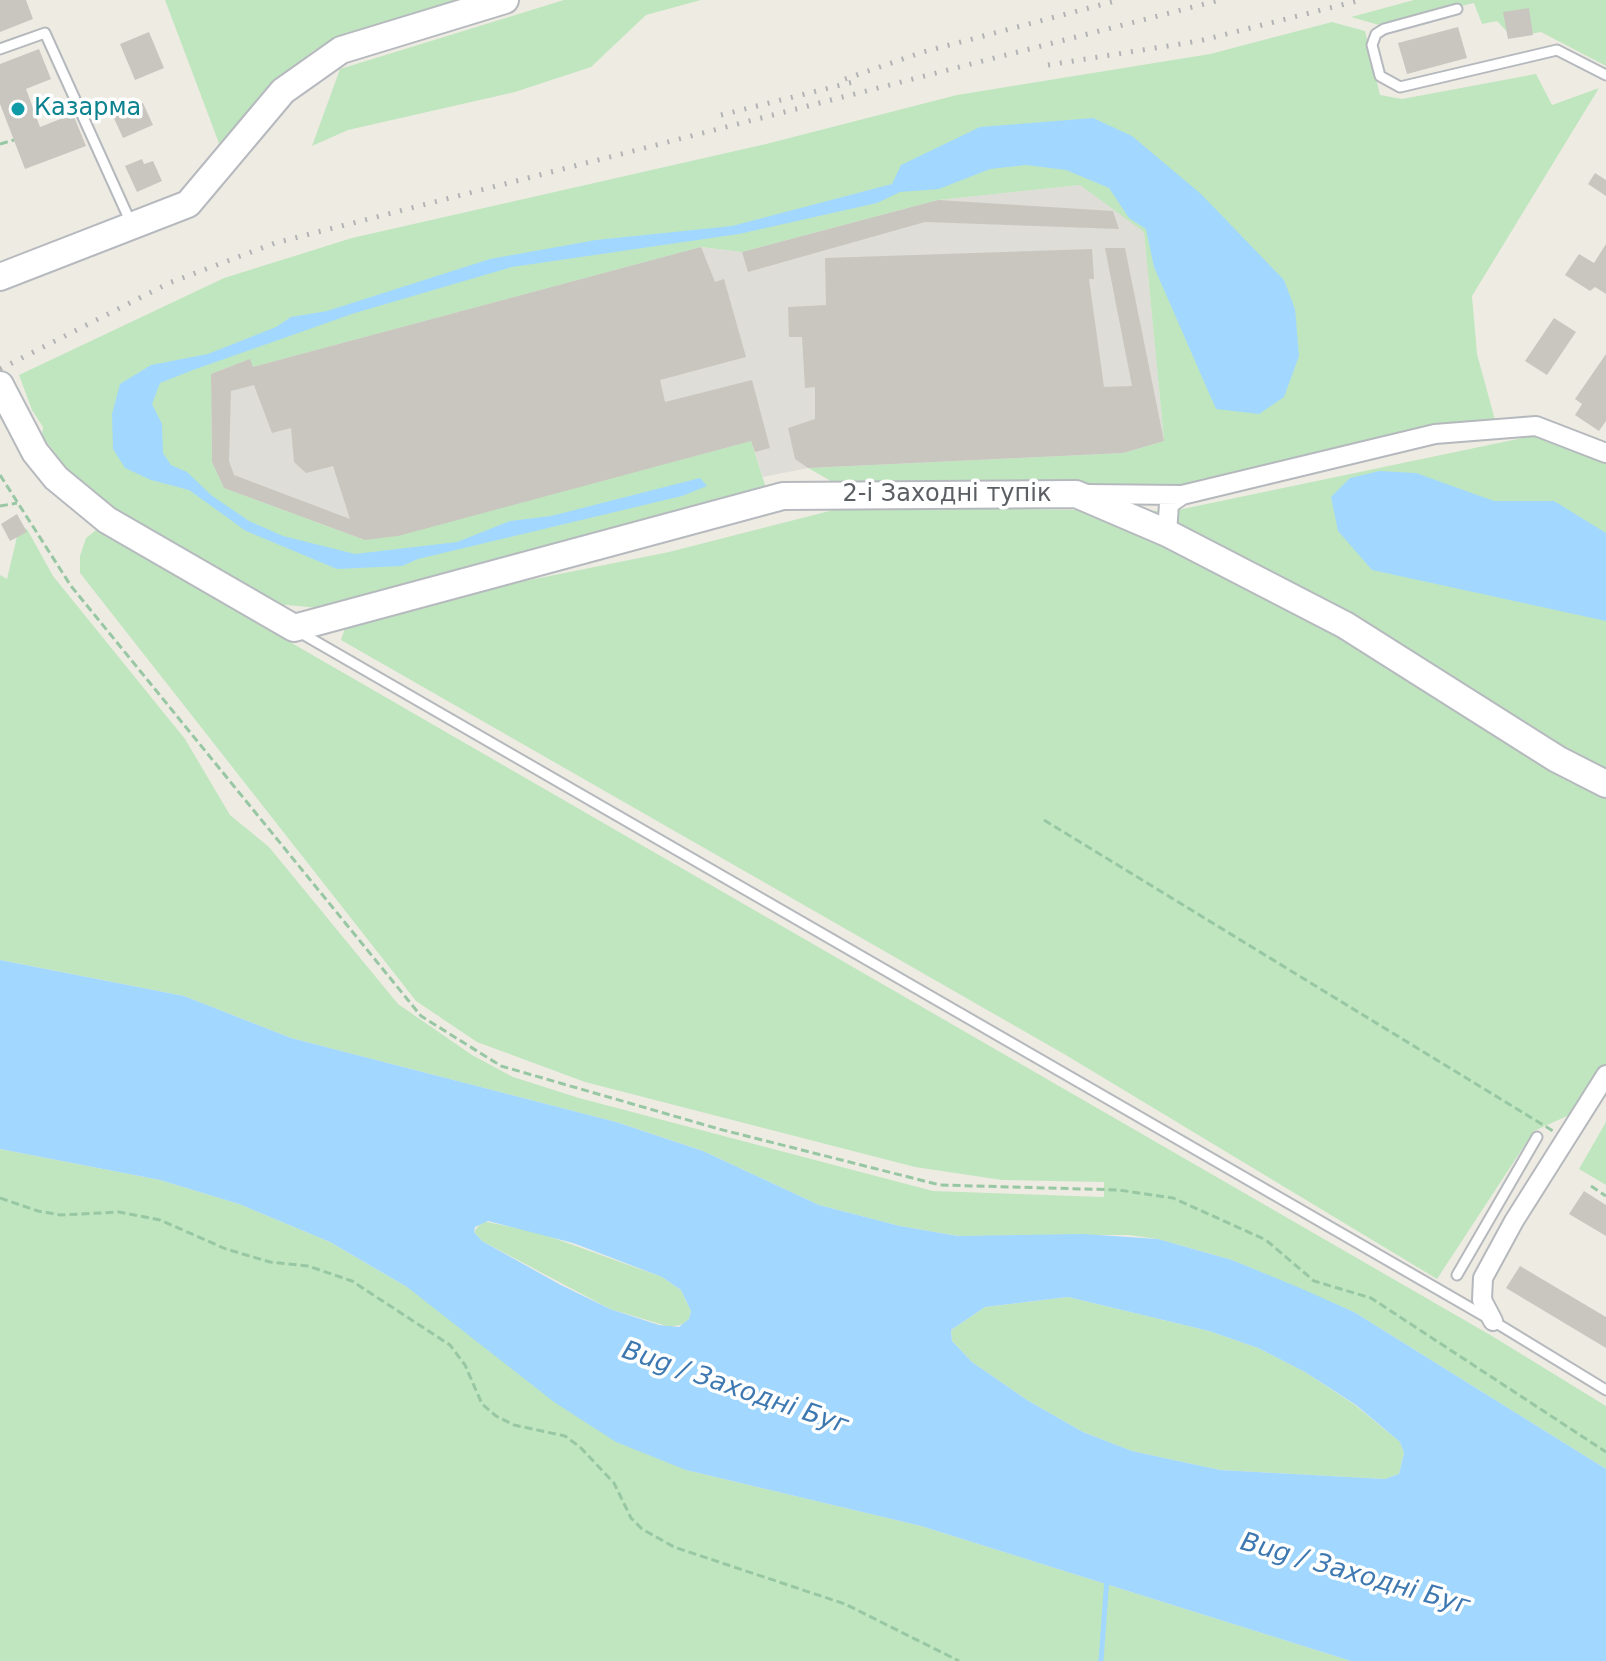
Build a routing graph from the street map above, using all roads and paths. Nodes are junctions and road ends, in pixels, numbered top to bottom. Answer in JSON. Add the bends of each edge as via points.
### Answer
{"nodes":[{"id":1,"x":505,"y":0,"type":"edge"},
{"id":2,"x":1457,"y":9,"type":"dead end"},
{"id":3,"x":0,"y":49,"type":"edge"},
{"id":4,"x":1606,"y":75,"type":"edge"},
{"id":5,"x":14,"y":140,"type":"dead end"},
{"id":6,"x":0,"y":144,"type":"edge"},
{"id":7,"x":132,"y":227,"type":"junction"},
{"id":8,"x":0,"y":277,"type":"edge"},
{"id":9,"x":0,"y":385,"type":"edge"},
{"id":10,"x":1606,"y":453,"type":"edge"},
{"id":11,"x":0,"y":475,"type":"edge"},
{"id":12,"x":1076,"y":494,"type":"junction"},
{"id":13,"x":1182,"y":495,"type":"junction"},
{"id":14,"x":17,"y":503,"type":"junction"},
{"id":15,"x":0,"y":506,"type":"edge"},
{"id":16,"x":1167,"y":533,"type":"junction"},
{"id":17,"x":294,"y":628,"type":"junction"},
{"id":18,"x":1606,"y":784,"type":"edge"},
{"id":19,"x":1044,"y":820,"type":"dead end"},
{"id":20,"x":1606,"y":1075,"type":"edge"},
{"id":21,"x":1537,"y":1137,"type":"dead end"},
{"id":22,"x":1566,"y":1139,"type":"junction"},
{"id":23,"x":1591,"y":1186,"type":"dead end"},
{"id":24,"x":1606,"y":1196,"type":"edge"},
{"id":25,"x":0,"y":1198,"type":"edge"},
{"id":26,"x":1494,"y":1208,"type":"junction"},
{"id":27,"x":1514,"y":1221,"type":"junction"},
{"id":28,"x":1457,"y":1275,"type":"dead end"},
{"id":29,"x":1493,"y":1321,"type":"junction"},
{"id":30,"x":1606,"y":1390,"type":"edge"},
{"id":31,"x":1606,"y":1452,"type":"edge"},
{"id":32,"x":959,"y":1661,"type":"edge"}],
"edges":[{"from":1,"to":7,"type":"main road","via":[[341,50],[283,91],[188,204]]},
{"from":2,"to":4,"type":"lane","via":[[1376,34],[1372,45],[1380,76],[1400,87],[1557,50]]},
{"from":3,"to":7,"type":"lane","via":[[45,33]]},
{"from":5,"to":6,"type":"path"},
{"from":7,"to":8,"type":"main road"},
{"from":9,"to":17,"type":"main road","via":[[35,452],[56,478],[107,520]]},
{"from":10,"to":13,"type":"street","name":"2-і Заходні тупік","via":[[1536,426],[1435,434]]},
{"from":11,"to":14,"type":"path"},
{"from":12,"to":13,"type":"street","name":"2-і Заходні тупік"},
{"from":12,"to":16,"type":"main road"},
{"from":12,"to":17,"type":"main road","name":"2-і Заходні тупік","via":[[783,496]]},
{"from":13,"to":16,"type":"street","via":[[1169,504]]},
{"from":14,"to":15,"type":"path"},
{"from":14,"to":31,"type":"path","via":[[71,586],[421,1016],[501,1066],[940,1185],[1119,1190],[1173,1198],[1266,1240],[1314,1281],[1371,1298]]},
{"from":16,"to":18,"type":"main road","via":[[1345,625],[1557,759]]},
{"from":17,"to":29,"type":"lane"},
{"from":19,"to":22,"type":"path"},
{"from":20,"to":22,"type":"street"},
{"from":21,"to":26,"type":"lane"},
{"from":22,"to":27,"type":"street"},
{"from":23,"to":24,"type":"path"},
{"from":25,"to":32,"type":"path","via":[[50,1213],[119,1212],[160,1220],[226,1249],[352,1281],[450,1345],[482,1404],[496,1416],[565,1436],[580,1447],[603,1468],[642,1529],[674,1547],[845,1604]]},
{"from":26,"to":27,"type":"lane"},
{"from":26,"to":28,"type":"lane"},
{"from":27,"to":29,"type":"street","via":[[1483,1278],[1482,1300]]},
{"from":29,"to":30,"type":"lane"}]}
